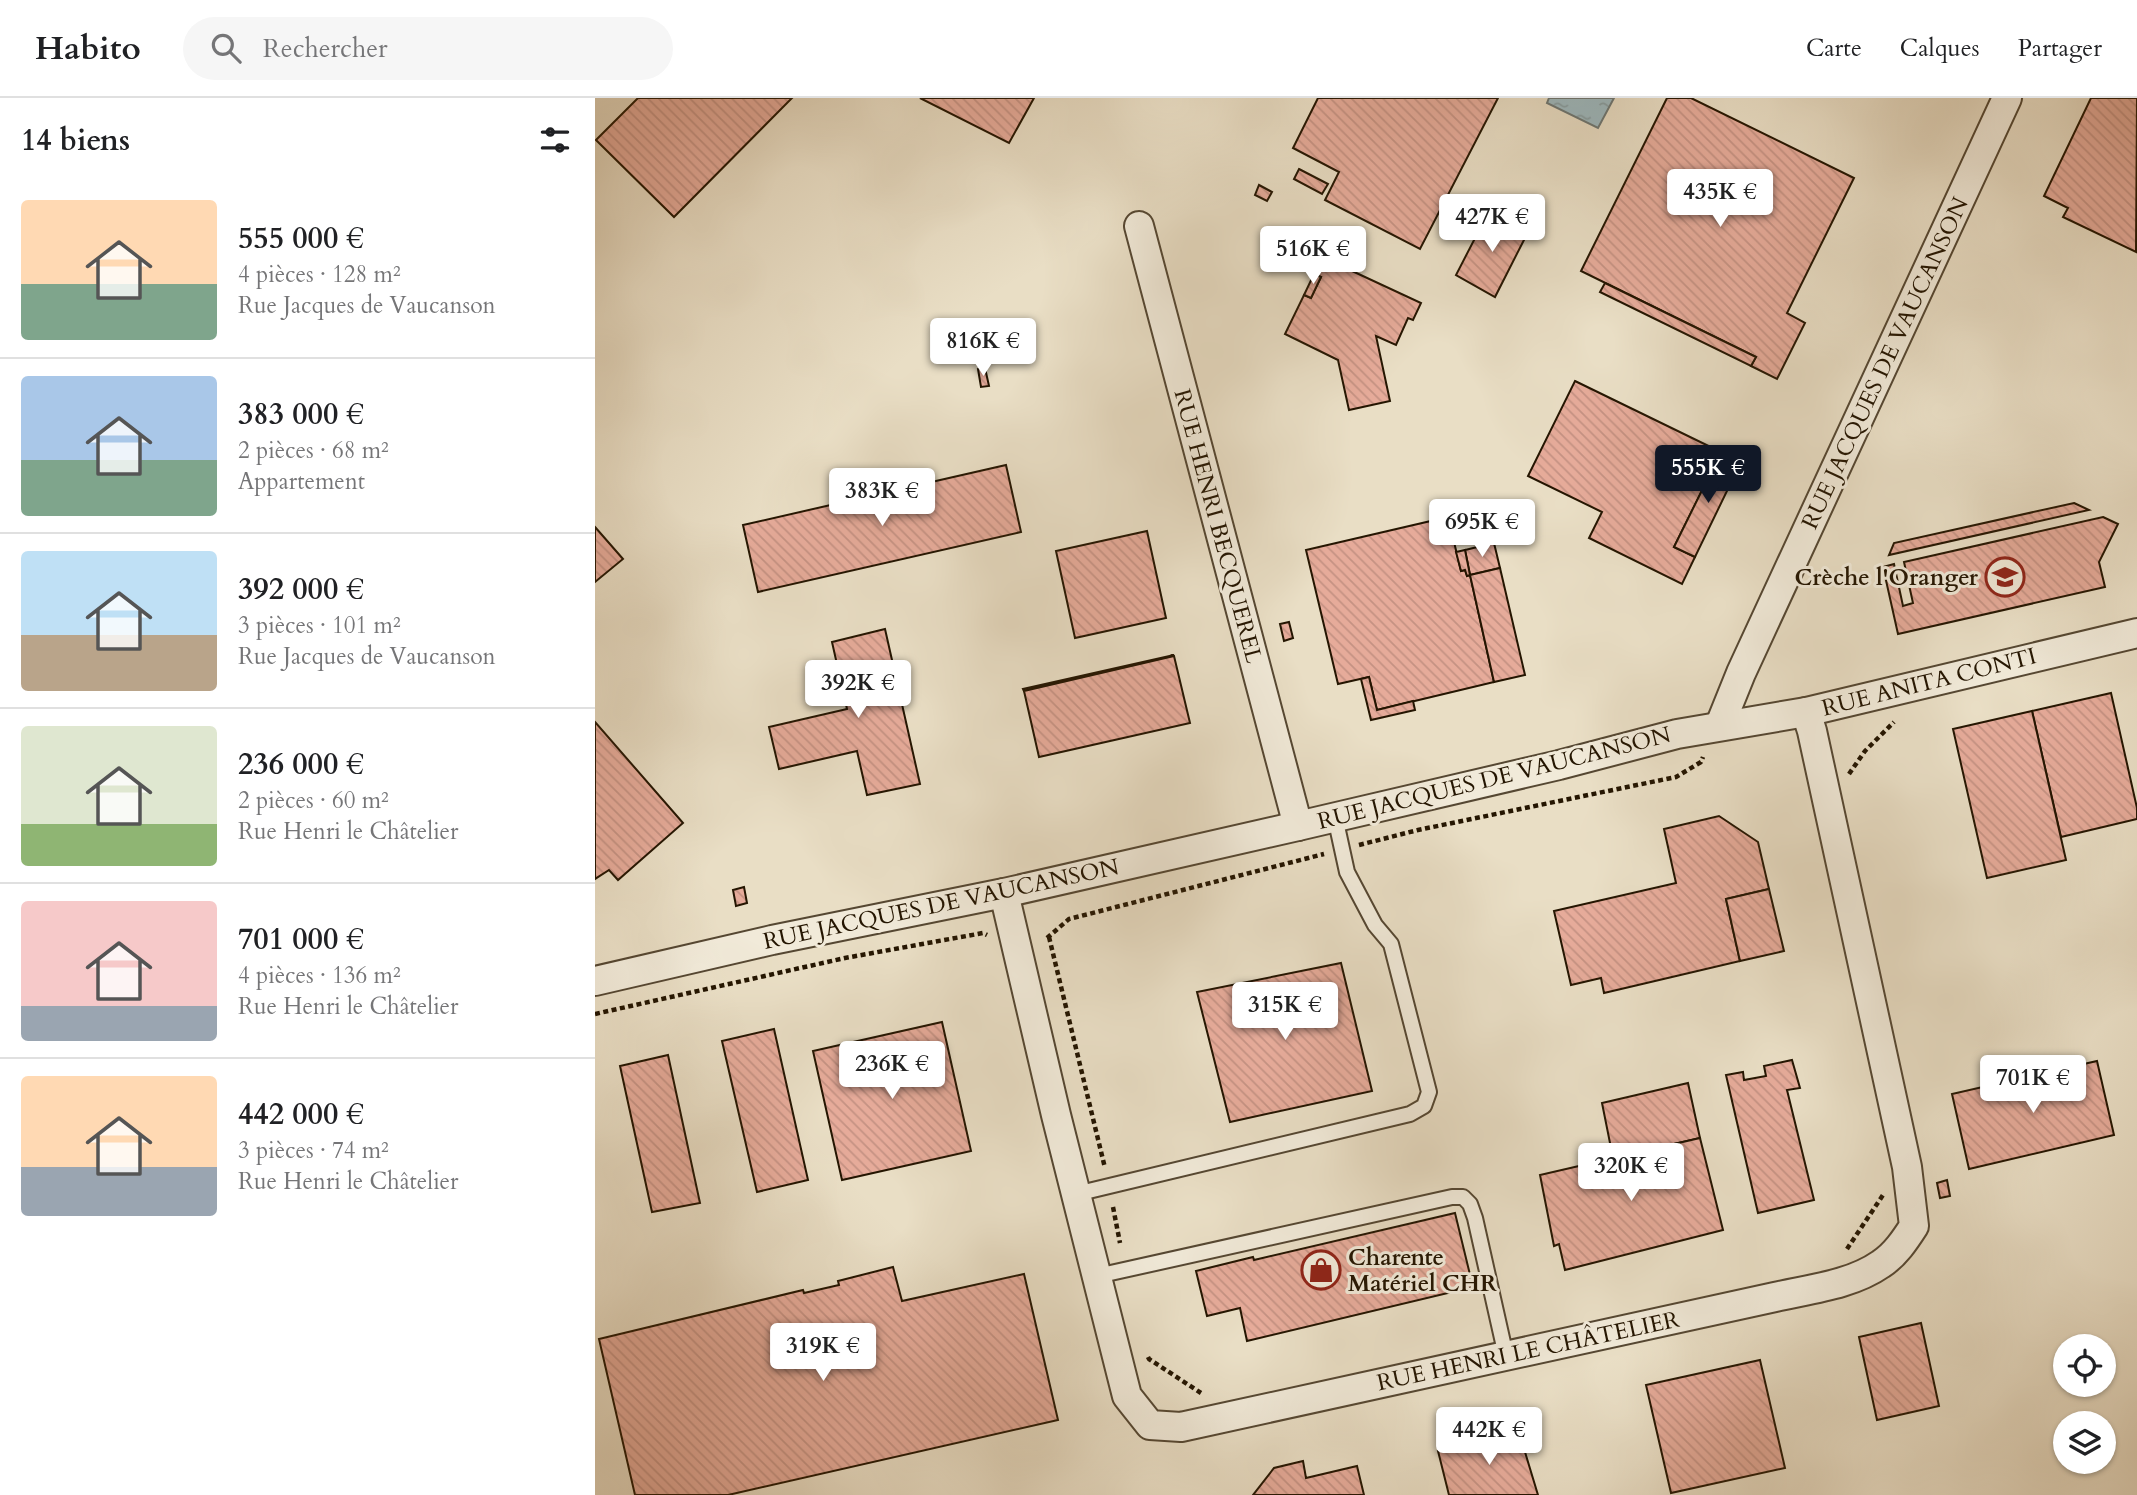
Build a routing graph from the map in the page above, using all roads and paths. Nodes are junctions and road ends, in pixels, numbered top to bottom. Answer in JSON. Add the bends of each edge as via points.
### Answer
{"nodes":[{"id":1,"x":2007,"y":98,"type":"edge"},
{"id":2,"x":1139,"y":226,"type":"dead end"},
{"id":3,"x":2137,"y":633,"type":"edge"},
{"id":4,"x":1806,"y":712,"type":"junction"},
{"id":5,"x":1894,"y":722,"type":"dead end"},
{"id":6,"x":1720,"y":725,"type":"junction"},
{"id":7,"x":1848,"y":777,"type":"dead end"},
{"id":8,"x":1335,"y":817,"type":"junction"},
{"id":9,"x":1298,"y":826,"type":"junction"},
{"id":10,"x":1343,"y":849,"type":"junction"},
{"id":11,"x":1004,"y":893,"type":"junction"},
{"id":12,"x":1049,"y":937,"type":"junction"},
{"id":13,"x":1015,"y":943,"type":"junction"},
{"id":14,"x":595,"y":981,"type":"edge"},
{"id":15,"x":595,"y":1014,"type":"edge"},
{"id":16,"x":1907,"y":1167,"type":"junction"},
{"id":17,"x":1109,"y":1186,"type":"junction"},
{"id":18,"x":1076,"y":1194,"type":"junction"},
{"id":19,"x":1844,"y":1254,"type":"dead end"},
{"id":20,"x":1125,"y":1269,"type":"junction"},
{"id":21,"x":1097,"y":1276,"type":"junction"},
{"id":22,"x":1146,"y":1347,"type":"dead end"},
{"id":23,"x":1506,"y":1356,"type":"junction"},
{"id":24,"x":1210,"y":1399,"type":"dead end"}],
"edges":[{"from":1,"to":6,"type":"street","name":"RUE JACQUES DE VAUCANSON"},
{"from":2,"to":9,"type":"street","name":"RUE HENRI BECQUEREL"},
{"from":3,"to":4,"type":"street","name":"RUE ANITA CONTI"},
{"from":4,"to":6,"type":"street","name":"RUE ANITA CONTI"},
{"from":4,"to":16,"type":"street","name":"RUE HENRI LE CHÂTELIER"},
{"from":5,"to":7,"type":"path","via":[[1865,751]]},
{"from":6,"to":8,"type":"street","name":"RUE JACQUES DE VAUCANSON"},
{"from":6,"to":10,"type":"path","via":[[1701,762],[1676,777]]},
{"from":8,"to":9,"type":"street","name":"RUE JACQUES DE VAUCANSON"},
{"from":8,"to":10,"type":"lane"},
{"from":9,"to":11,"type":"street","name":"RUE JACQUES DE VAUCANSON"},
{"from":10,"to":12,"type":"path","via":[[1069,919]]},
{"from":10,"to":17,"type":"lane","via":[[1357,895],[1391,944],[1429,1093],[1424,1106],[1411,1114]]},
{"from":11,"to":13,"type":"street","name":"RUE HENRI LE CHÂTELIER"},
{"from":11,"to":14,"type":"street","name":"RUE JACQUES DE VAUCANSON"},
{"from":12,"to":13,"type":"path"},
{"from":12,"to":17,"type":"path"},
{"from":13,"to":15,"type":"path","via":[[983,933],[845,958]]},
{"from":13,"to":18,"type":"street","name":"RUE HENRI LE CHÂTELIER"},
{"from":16,"to":19,"type":"path","via":[[1885,1173],[1886,1191]]},
{"from":16,"to":23,"type":"street","name":"RUE HENRI LE CHÂTELIER","via":[[1914,1226],[1883,1264],[1853,1279]]},
{"from":17,"to":18,"type":"lane"},
{"from":17,"to":20,"type":"path"},
{"from":18,"to":21,"type":"street","name":"RUE HENRI LE CHÂTELIER"},
{"from":20,"to":21,"type":"lane"},
{"from":20,"to":23,"type":"lane","via":[[1463,1197],[1475,1218]]},
{"from":21,"to":23,"type":"street","name":"RUE HENRI LE CHÂTELIER","via":[[1127,1396],[1150,1425],[1181,1427]]},
{"from":22,"to":24,"type":"path","via":[[1149,1359]]}]}
